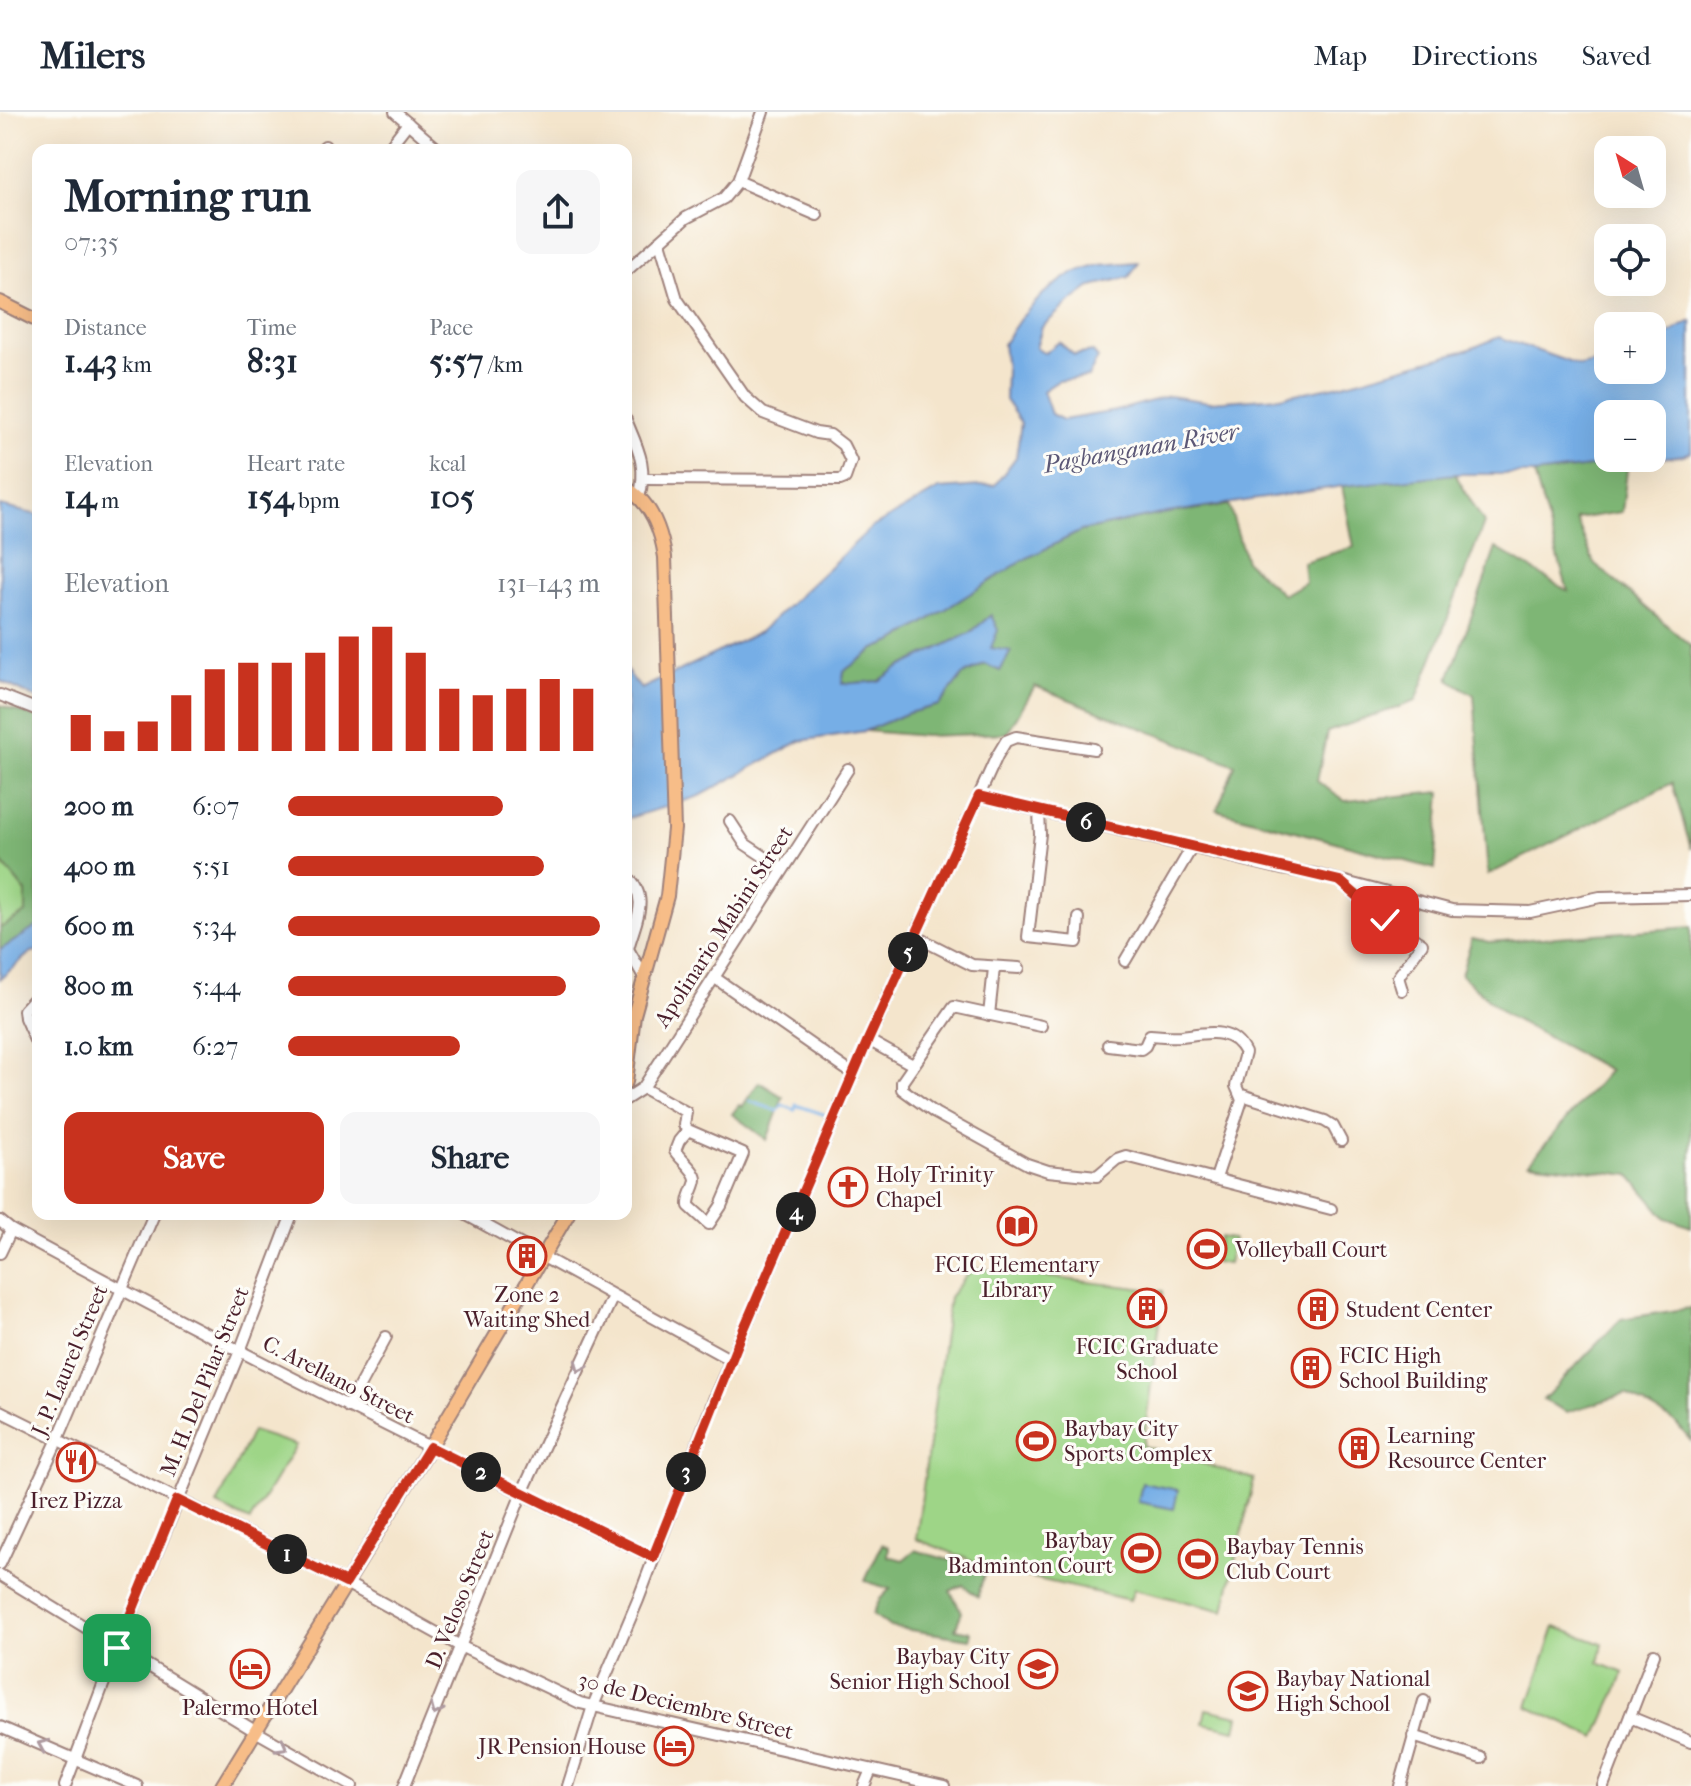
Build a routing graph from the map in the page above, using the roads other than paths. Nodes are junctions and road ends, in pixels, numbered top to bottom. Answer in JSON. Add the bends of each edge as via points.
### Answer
{"nodes":[{"id":1,"x":395,"y":112,"type":"edge"},
{"id":2,"x":763,"y":112,"type":"edge"},
{"id":3,"x":408,"y":123,"type":"junction"},
{"id":4,"x":392,"y":144,"type":"edge"},
{"id":5,"x":432,"y":144,"type":"edge"},
{"id":6,"x":738,"y":181,"type":"junction"},
{"id":7,"x":817,"y":215,"type":"dead end"},
{"id":8,"x":660,"y":242,"type":"junction"},
{"id":9,"x":632,"y":266,"type":"edge"},
{"id":10,"x":0,"y":302,"type":"edge"},
{"id":11,"x":32,"y":318,"type":"edge"},
{"id":12,"x":632,"y":435,"type":"edge"},
{"id":13,"x":645,"y":479,"type":"junction"},
{"id":14,"x":632,"y":493,"type":"edge"},
{"id":15,"x":639,"y":498,"type":"junction"},
{"id":16,"x":0,"y":695,"type":"edge"},
{"id":17,"x":32,"y":708,"type":"edge"},
{"id":18,"x":1094,"y":749,"type":"dead end"},
{"id":19,"x":848,"y":769,"type":"dead end"},
{"id":20,"x":979,"y":796,"type":"junction"},
{"id":21,"x":1039,"y":811,"type":"junction"},
{"id":22,"x":730,"y":821,"type":"dead end"},
{"id":23,"x":1192,"y":847,"type":"junction"},
{"id":24,"x":783,"y":869,"type":"junction"},
{"id":25,"x":1340,"y":881,"type":"junction"},
{"id":26,"x":632,"y":885,"type":"edge"},
{"id":27,"x":1691,"y":895,"type":"edge"},
{"id":28,"x":1079,"y":918,"type":"dead end"},
{"id":29,"x":915,"y":936,"type":"junction"},
{"id":30,"x":632,"y":937,"type":"edge"},
{"id":31,"x":632,"y":956,"type":"edge"},
{"id":32,"x":1125,"y":961,"type":"dead end"},
{"id":33,"x":994,"y":968,"type":"junction"},
{"id":34,"x":1019,"y":968,"type":"dead end"},
{"id":35,"x":644,"y":977,"type":"junction"},
{"id":36,"x":715,"y":978,"type":"junction"},
{"id":37,"x":1402,"y":990,"type":"dead end"},
{"id":38,"x":32,"y":1001,"type":"edge"},
{"id":39,"x":989,"y":1015,"type":"junction"},
{"id":40,"x":1041,"y":1026,"type":"dead end"},
{"id":41,"x":632,"y":1027,"type":"edge"},
{"id":42,"x":32,"y":1034,"type":"edge"},
{"id":43,"x":868,"y":1040,"type":"junction"},
{"id":44,"x":1108,"y":1045,"type":"dead end"},
{"id":45,"x":913,"y":1065,"type":"junction"},
{"id":46,"x":853,"y":1074,"type":"junction"},
{"id":47,"x":643,"y":1088,"type":"junction"},
{"id":48,"x":632,"y":1095,"type":"edge"},
{"id":49,"x":1242,"y":1095,"type":"junction"},
{"id":50,"x":688,"y":1130,"type":"junction"},
{"id":51,"x":1341,"y":1141,"type":"dead end"},
{"id":52,"x":1216,"y":1178,"type":"junction"},
{"id":53,"x":1331,"y":1209,"type":"dead end"},
{"id":54,"x":151,"y":1220,"type":"edge"},
{"id":55,"x":290,"y":1220,"type":"edge"},
{"id":56,"x":476,"y":1220,"type":"edge"},
{"id":57,"x":564,"y":1220,"type":"edge"},
{"id":58,"x":0,"y":1221,"type":"edge"},
{"id":59,"x":11,"y":1230,"type":"junction"},
{"id":60,"x":0,"y":1253,"type":"edge"},
{"id":61,"x":542,"y":1257,"type":"junction"},
{"id":62,"x":120,"y":1290,"type":"junction"},
{"id":63,"x":613,"y":1296,"type":"junction"},
{"id":64,"x":386,"y":1337,"type":"dead end"},
{"id":65,"x":240,"y":1351,"type":"junction"},
{"id":66,"x":731,"y":1360,"type":"junction"},
{"id":67,"x":348,"y":1407,"type":"junction"},
{"id":68,"x":0,"y":1411,"type":"edge"},
{"id":69,"x":58,"y":1439,"type":"junction"},
{"id":70,"x":430,"y":1447,"type":"junction"},
{"id":71,"x":522,"y":1493,"type":"junction"},
{"id":72,"x":177,"y":1500,"type":"junction"},
{"id":73,"x":653,"y":1557,"type":"junction"},
{"id":74,"x":0,"y":1564,"type":"edge"},
{"id":75,"x":0,"y":1575,"type":"edge"},
{"id":76,"x":346,"y":1583,"type":"junction"},
{"id":77,"x":462,"y":1647,"type":"junction"},
{"id":78,"x":117,"y":1648,"type":"junction"},
{"id":79,"x":1654,"y":1654,"type":"dead end"},
{"id":80,"x":1424,"y":1701,"type":"dead end"},
{"id":81,"x":593,"y":1706,"type":"junction"},
{"id":82,"x":1630,"y":1717,"type":"junction"},
{"id":83,"x":0,"y":1727,"type":"edge"},
{"id":84,"x":255,"y":1731,"type":"junction"},
{"id":85,"x":1413,"y":1736,"type":"junction"},
{"id":86,"x":1691,"y":1742,"type":"edge"},
{"id":87,"x":1481,"y":1758,"type":"dead end"},
{"id":88,"x":76,"y":1760,"type":"junction"},
{"id":89,"x":871,"y":1770,"type":"junction"},
{"id":90,"x":65,"y":1786,"type":"edge"},
{"id":91,"x":137,"y":1786,"type":"edge"},
{"id":92,"x":222,"y":1786,"type":"edge"},
{"id":93,"x":352,"y":1786,"type":"edge"},
{"id":94,"x":404,"y":1786,"type":"edge"},
{"id":95,"x":568,"y":1786,"type":"edge"},
{"id":96,"x":864,"y":1786,"type":"edge"},
{"id":97,"x":944,"y":1786,"type":"edge"},
{"id":98,"x":1400,"y":1786,"type":"edge"},
{"id":99,"x":1603,"y":1786,"type":"edge"}],
"edges":[{"from":1,"to":3,"type":"street"},
{"from":2,"to":6,"type":"street"},
{"from":3,"to":4,"type":"street"},
{"from":3,"to":5,"type":"street"},
{"from":6,"to":7,"type":"street"},
{"from":6,"to":8,"type":"street","via":[[724,198],[686,218]]},
{"from":8,"to":9,"type":"street"},
{"from":8,"to":13,"type":"street","via":[[677,299],[745,397],[763,413],[830,435],[851,461],[840,480]]},
{"from":10,"to":11,"type":"main road"},
{"from":12,"to":13,"type":"street"},
{"from":13,"to":15,"type":"street"},
{"from":14,"to":15,"type":"main road"},
{"from":15,"to":35,"type":"main road","via":[[663,539],[674,829],[667,896]]},
{"from":16,"to":17,"type":"street"},
{"from":18,"to":20,"type":"street","via":[[1011,737]]},
{"from":19,"to":24,"type":"street","name":"Apolinario Mabini Street"},
{"from":20,"to":21,"type":"street"},
{"from":20,"to":29,"type":"street"},
{"from":21,"to":23,"type":"street"},
{"from":21,"to":28,"type":"street","via":[[1028,937],[1077,942]]},
{"from":22,"to":24,"type":"street","via":[[745,844]]},
{"from":23,"to":25,"type":"street"},
{"from":23,"to":32,"type":"street"},
{"from":24,"to":36,"type":"street","name":"Apolinario Mabini Street"},
{"from":25,"to":27,"type":"street","via":[[1452,910],[1530,912],[1600,897]]},
{"from":25,"to":37,"type":"street","via":[[1422,944],[1398,977]]},
{"from":26,"to":30,"type":"street","via":[[641,910]]},
{"from":29,"to":33,"type":"street","via":[[972,965]]},
{"from":29,"to":43,"type":"street"},
{"from":31,"to":35,"type":"street"},
{"from":33,"to":34,"type":"street"},
{"from":33,"to":39,"type":"street"},
{"from":35,"to":41,"type":"main road"},
{"from":36,"to":46,"type":"street"},
{"from":36,"to":47,"type":"street","name":"Apolinario Mabini Street"},
{"from":38,"to":42,"type":"street","via":[[24,1010]]},
{"from":39,"to":40,"type":"street"},
{"from":39,"to":45,"type":"street","via":[[953,1007]]},
{"from":43,"to":45,"type":"street"},
{"from":43,"to":46,"type":"street"},
{"from":44,"to":49,"type":"street","via":[[1141,1049],[1150,1035],[1223,1034],[1245,1051],[1236,1086]]},
{"from":45,"to":52,"type":"street","via":[[902,1082],[903,1092],[1031,1166],[1097,1176],[1126,1156]]},
{"from":46,"to":66,"type":"street"},
{"from":47,"to":48,"type":"street","name":"Apolinario Mabini Street"},
{"from":47,"to":50,"type":"street","via":[[686,1112]]},
{"from":49,"to":51,"type":"street","via":[[1325,1121]]},
{"from":49,"to":52,"type":"street"},
{"from":50,"to":50,"type":"street","via":[[675,1151],[695,1176],[689,1206],[709,1224],[743,1154]]},
{"from":52,"to":53,"type":"street"},
{"from":54,"to":62,"type":"street","name":"J. P. Laurel Street"},
{"from":55,"to":65,"type":"street","name":"M. H. Del Pilar Street"},
{"from":56,"to":61,"type":"street"},
{"from":57,"to":61,"type":"main road"},
{"from":58,"to":59,"type":"street","name":"C. Arellano Street"},
{"from":59,"to":60,"type":"street"},
{"from":59,"to":62,"type":"street","name":"C. Arellano Street"},
{"from":61,"to":63,"type":"street"},
{"from":61,"to":70,"type":"main road"},
{"from":62,"to":65,"type":"street","name":"C. Arellano Street"},
{"from":62,"to":69,"type":"street","name":"J. P. Laurel Street"},
{"from":63,"to":66,"type":"street"},
{"from":63,"to":71,"type":"street","name":"D. Veloso Street","one_way":true},
{"from":64,"to":67,"type":"street"},
{"from":65,"to":67,"type":"street","name":"C. Arellano Street"},
{"from":65,"to":72,"type":"street","name":"M. H. Del Pilar Street"},
{"from":66,"to":73,"type":"street"},
{"from":67,"to":70,"type":"street","name":"C. Arellano Street"},
{"from":68,"to":69,"type":"street","name":"30 de Deciembre Street"},
{"from":69,"to":72,"type":"street","name":"30 de Deciembre Street"},
{"from":69,"to":74,"type":"street","name":"J. P. Laurel Street"},
{"from":70,"to":71,"type":"street","name":"C. Arellano Street"},
{"from":70,"to":76,"type":"main road"},
{"from":71,"to":73,"type":"street","name":"C. Arellano Street"},
{"from":71,"to":77,"type":"street","name":"D. Veloso Street"},
{"from":72,"to":76,"type":"street","name":"30 de Deciembre Street"},
{"from":72,"to":78,"type":"street","name":"M. H. Del Pilar Street"},
{"from":73,"to":81,"type":"street"},
{"from":75,"to":78,"type":"street"},
{"from":76,"to":77,"type":"street","name":"30 de Deciembre Street"},
{"from":76,"to":84,"type":"main road"},
{"from":77,"to":81,"type":"street","name":"30 de Deciembre Street"},
{"from":77,"to":94,"type":"street","name":"D. Veloso Street","one_way":true},
{"from":78,"to":84,"type":"street"},
{"from":78,"to":88,"type":"street","name":"M. H. Del Pilar Street"},
{"from":79,"to":82,"type":"street"},
{"from":80,"to":85,"type":"street"},
{"from":81,"to":89,"type":"street","name":"30 de Deciembre Street"},
{"from":81,"to":95,"type":"street"},
{"from":82,"to":86,"type":"street"},
{"from":82,"to":99,"type":"street"},
{"from":88,"to":83,"type":"street","one_way":true},
{"from":84,"to":92,"type":"main road"},
{"from":84,"to":93,"type":"street","one_way":true},
{"from":85,"to":87,"type":"street"},
{"from":85,"to":98,"type":"street"},
{"from":88,"to":90,"type":"street","name":"M. H. Del Pilar Street"},
{"from":88,"to":91,"type":"street"},
{"from":89,"to":96,"type":"street"},
{"from":89,"to":97,"type":"street","name":"30 de Deciembre Street"}]}
